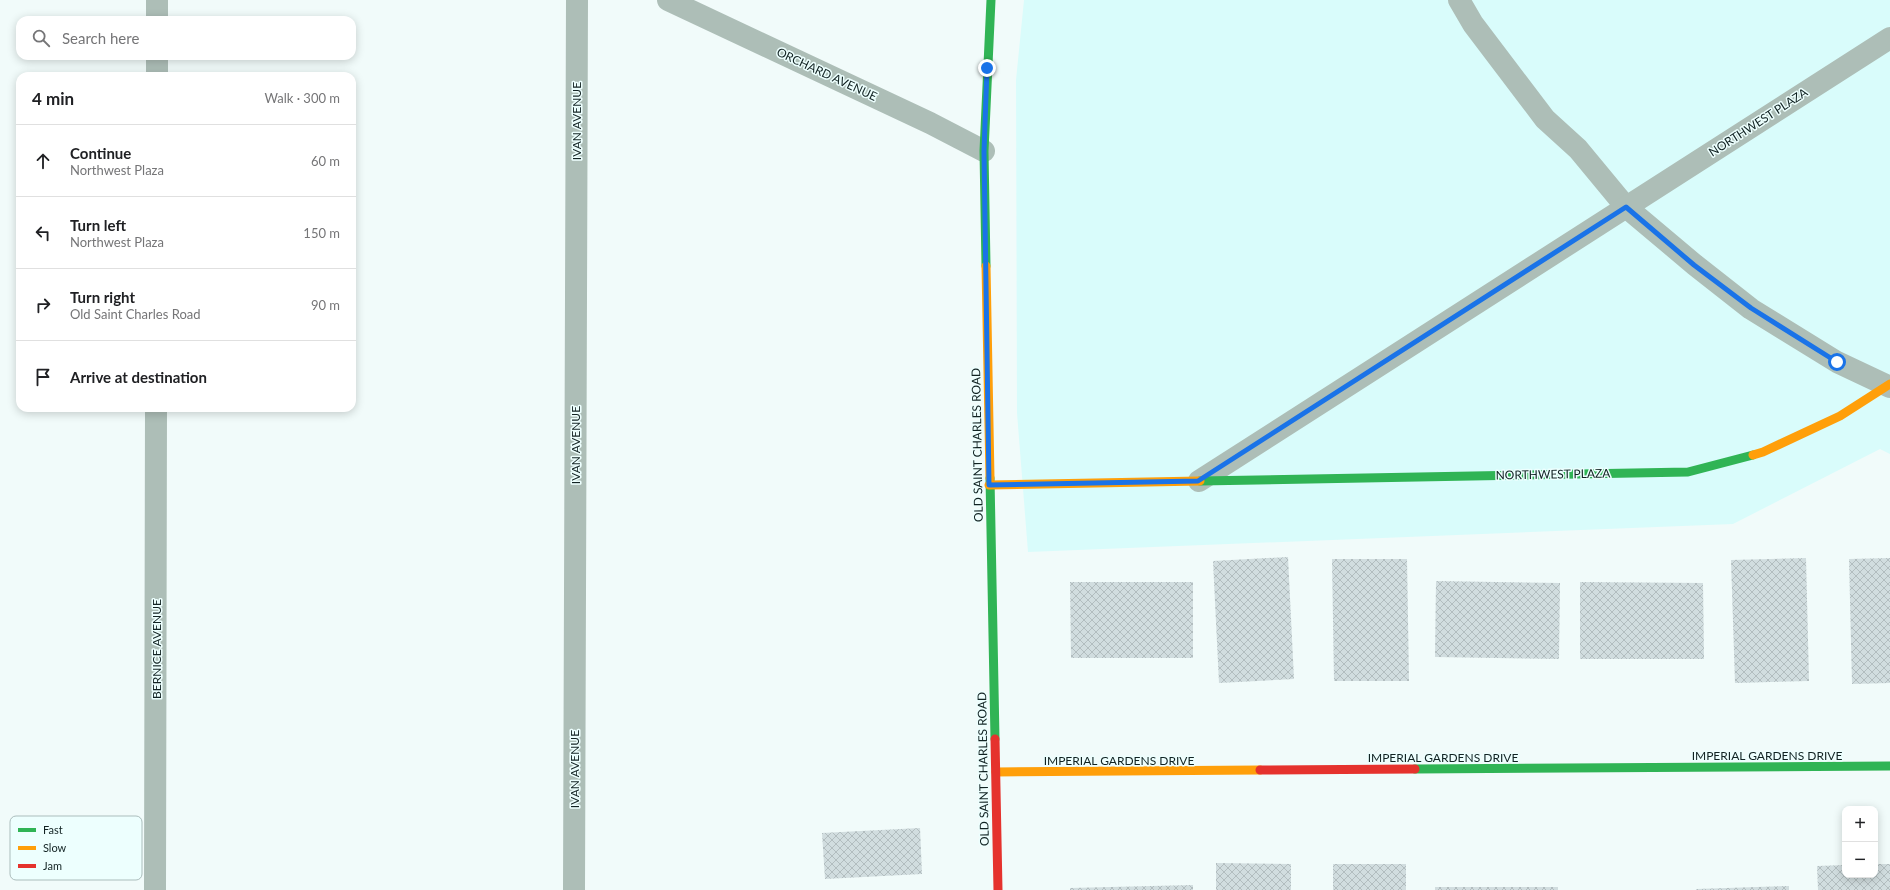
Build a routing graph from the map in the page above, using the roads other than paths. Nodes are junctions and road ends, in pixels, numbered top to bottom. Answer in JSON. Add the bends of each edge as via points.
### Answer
{"nodes":[{"id":1,"x":157,"y":0,"type":"edge"},
{"id":2,"x":577,"y":0,"type":"edge"},
{"id":3,"x":668,"y":0,"type":"edge"},
{"id":4,"x":991,"y":0,"type":"edge"},
{"id":5,"x":1459,"y":0,"type":"edge"},
{"id":6,"x":157,"y":16,"type":"edge"},
{"id":7,"x":1890,"y":38,"type":"edge"},
{"id":8,"x":157,"y":60,"type":"edge"},
{"id":9,"x":157,"y":72,"type":"edge"},
{"id":10,"x":984,"y":152,"type":"junction"},
{"id":11,"x":1626,"y":207,"type":"junction"},
{"id":12,"x":1889,"y":386,"type":"edge"},
{"id":13,"x":156,"y":412,"type":"edge"},
{"id":14,"x":1198,"y":481,"type":"junction"},
{"id":15,"x":989,"y":485,"type":"junction"},
{"id":16,"x":1890,"y":766,"type":"edge"},
{"id":17,"x":996,"y":772,"type":"junction"},
{"id":18,"x":155,"y":890,"type":"edge"},
{"id":19,"x":574,"y":890,"type":"edge"},
{"id":20,"x":998,"y":890,"type":"edge"}],
"edges":[{"from":1,"to":6,"type":"street"},
{"from":2,"to":19,"type":"street","name":"IVAN AVENUE"},
{"from":3,"to":10,"type":"street","name":"ORCHARD AVENUE","via":[[930,123]]},
{"from":4,"to":10,"type":"street","name":"OLD SAINT CHARLES ROAD"},
{"from":5,"to":11,"type":"street","name":"NORTHWEST PLAZA","via":[[1473,24],[1545,119],[1578,149]]},
{"from":7,"to":11,"type":"street","name":"NORTHWEST PLAZA"},
{"from":8,"to":9,"type":"street"},
{"from":10,"to":15,"type":"street","name":"OLD SAINT CHARLES ROAD"},
{"from":11,"to":12,"type":"street","name":"NORTHWEST PLAZA","via":[[1694,265],[1751,308],[1837,362]]},
{"from":11,"to":14,"type":"street","name":"NORTHWEST PLAZA"},
{"from":12,"to":14,"type":"street","name":"NORTHWEST PLAZA","via":[[1840,416],[1763,452],[1688,472]]},
{"from":13,"to":18,"type":"street","name":"BERNICE AVENUE"},
{"from":14,"to":15,"type":"street","name":"NORTHWEST PLAZA"},
{"from":15,"to":17,"type":"street","name":"OLD SAINT CHARLES ROAD"},
{"from":16,"to":17,"type":"street","name":"IMPERIAL GARDENS DRIVE"},
{"from":17,"to":20,"type":"street","name":"OLD SAINT CHARLES ROAD"}]}
